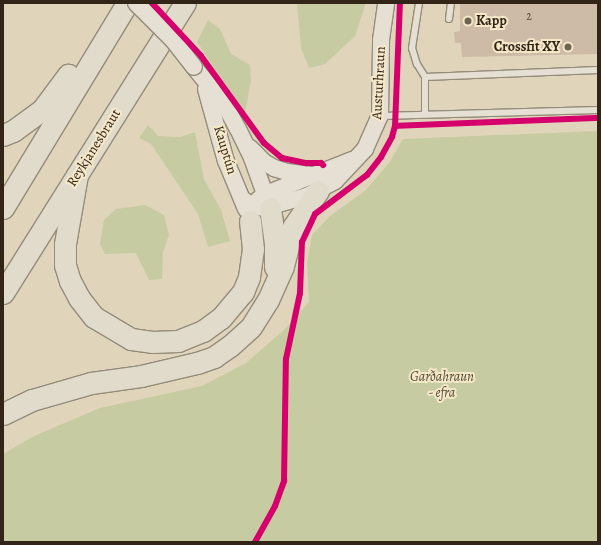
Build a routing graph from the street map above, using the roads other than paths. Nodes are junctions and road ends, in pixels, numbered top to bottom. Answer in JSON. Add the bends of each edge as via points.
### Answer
{"nodes":[{"id":1,"x":116,"y":3,"type":"edge"},
{"id":2,"x":127,"y":3,"type":"edge"},
{"id":3,"x":136,"y":3,"type":"edge"},
{"id":4,"x":185,"y":3,"type":"edge"},
{"id":5,"x":386,"y":3,"type":"edge"},
{"id":6,"x":419,"y":3,"type":"edge"},
{"id":7,"x":451,"y":3,"type":"edge"},
{"id":8,"x":449,"y":19,"type":"dead end"},
{"id":9,"x":598,"y":70,"type":"edge"},
{"id":10,"x":198,"y":72,"type":"junction"},
{"id":11,"x":425,"y":77,"type":"junction"},
{"id":12,"x":598,"y":110,"type":"edge"},
{"id":13,"x":425,"y":114,"type":"junction"},
{"id":14,"x":380,"y":116,"type":"junction"},
{"id":15,"x":3,"y":135,"type":"edge"},
{"id":16,"x":243,"y":139,"type":"junction"},
{"id":17,"x":77,"y":175,"type":"junction"},
{"id":18,"x":317,"y":183,"type":"junction"},
{"id":19,"x":256,"y":205,"type":"junction"},
{"id":20,"x":3,"y":208,"type":"edge"},
{"id":21,"x":276,"y":282,"type":"junction"},
{"id":22,"x":3,"y":293,"type":"edge"},
{"id":23,"x":3,"y":414,"type":"edge"}],
"edges":[{"from":1,"to":15,"type":"highway","via":[[54,95],[28,122]]},
{"from":2,"to":20,"type":"highway"},
{"from":3,"to":10,"type":"street","name":"Kauptún","bridge":true,"via":[[174,40]]},
{"from":4,"to":17,"type":"highway","name":"Reykjanesbraut"},
{"from":5,"to":14,"type":"street","name":"Austurhraun","via":[[381,40]]},
{"from":6,"to":11,"type":"lane","via":[[412,48]]},
{"from":7,"to":8,"type":"lane"},
{"from":9,"to":11,"type":"lane"},
{"from":10,"to":16,"type":"street","name":"Kauptún","via":[[224,105]]},
{"from":10,"to":19,"type":"street","name":"Kauptún","via":[[214,111],[226,161]]},
{"from":11,"to":13,"type":"lane"},
{"from":12,"to":13,"type":"lane"},
{"from":13,"to":14,"type":"lane"},
{"from":14,"to":18,"type":"street","name":"Austurhraun","via":[[371,140],[357,158],[335,181]]},
{"from":16,"to":18,"type":"street","via":[[255,155],[274,168]]},
{"from":16,"to":19,"type":"street","name":"Kauptún"},
{"from":17,"to":19,"type":"highway","via":[[65,244],[65,265],[70,281],[94,317],[131,339],[152,342],[178,340],[203,331],[221,318],[243,292],[249,277]]},
{"from":17,"to":22,"type":"highway","name":"Reykjanesbraut"},
{"from":18,"to":19,"type":"street","name":"Austurhraun"},
{"from":18,"to":21,"type":"highway","via":[[293,227]]},
{"from":19,"to":21,"type":"highway","via":[[275,245]]},
{"from":21,"to":23,"type":"highway","via":[[251,326],[214,357],[141,376],[91,383],[32,400]]}]}
